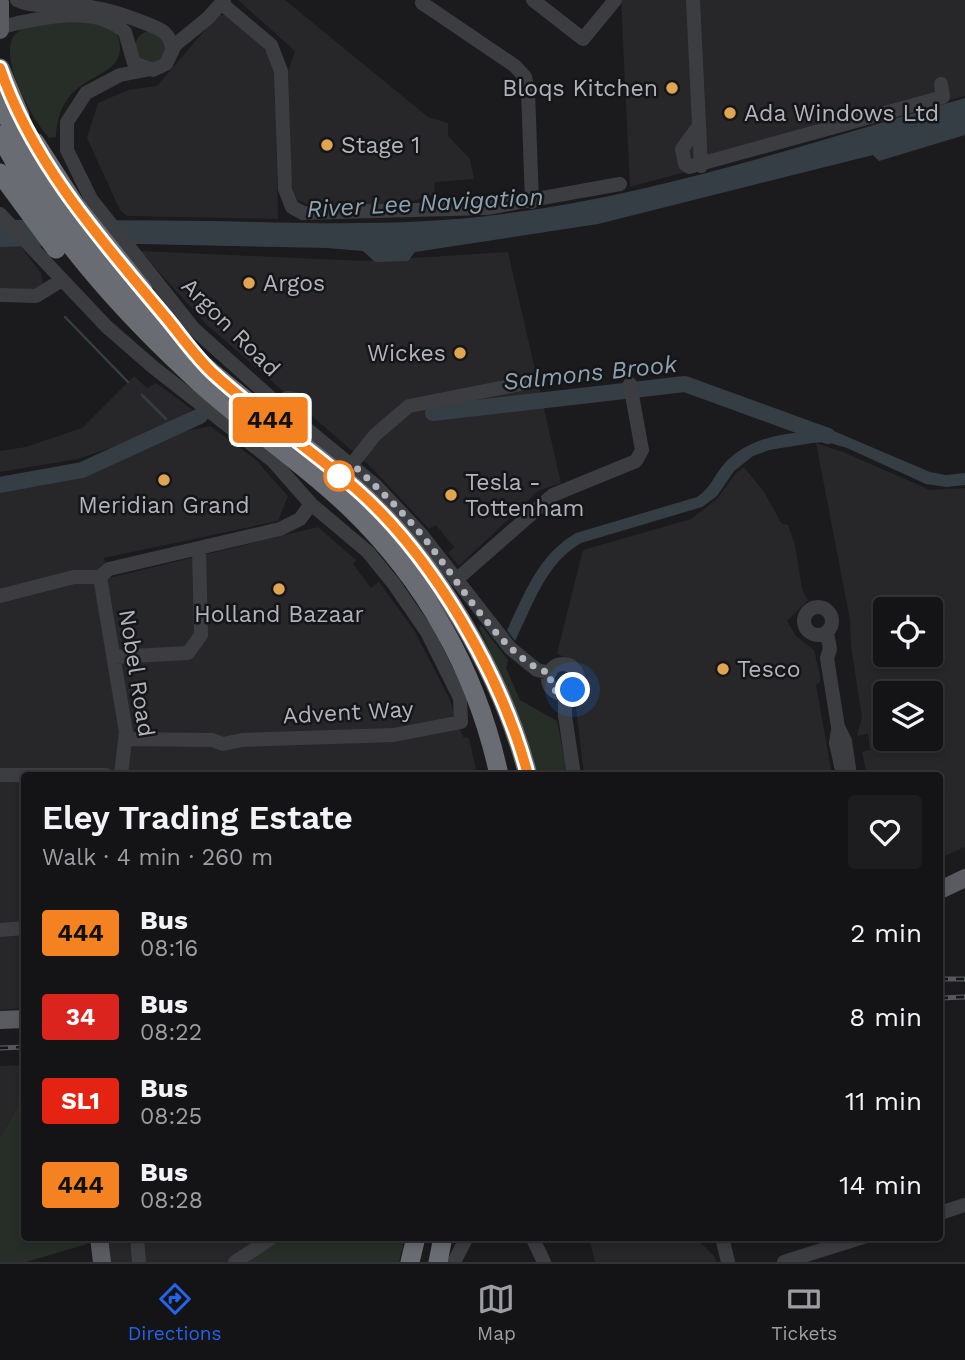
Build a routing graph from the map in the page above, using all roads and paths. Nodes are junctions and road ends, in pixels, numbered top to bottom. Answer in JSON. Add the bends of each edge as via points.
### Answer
{"nodes":[{"id":1,"x":17,"y":0,"type":"edge"},
{"id":2,"x":533,"y":0,"type":"edge"},
{"id":3,"x":615,"y":0,"type":"edge"},
{"id":4,"x":693,"y":0,"type":"edge"},
{"id":5,"x":222,"y":1,"type":"edge"},
{"id":6,"x":0,"y":3,"type":"edge"},
{"id":7,"x":422,"y":3,"type":"dead end"},
{"id":8,"x":0,"y":28,"type":"edge"},
{"id":9,"x":161,"y":29,"type":"junction"},
{"id":10,"x":191,"y":31,"type":"junction"},
{"id":11,"x":128,"y":47,"type":"junction"},
{"id":12,"x":172,"y":52,"type":"junction"},
{"id":13,"x":0,"y":68,"type":"edge"},
{"id":14,"x":145,"y":70,"type":"junction"},
{"id":15,"x":120,"y":75,"type":"junction"},
{"id":16,"x":941,"y":84,"type":"dead end"},
{"id":17,"x":0,"y":103,"type":"edge"},
{"id":18,"x":0,"y":135,"type":"edge"},
{"id":19,"x":0,"y":173,"type":"edge"},
{"id":20,"x":620,"y":184,"type":"dead end"},
{"id":21,"x":83,"y":202,"type":"junction"},
{"id":22,"x":532,"y":202,"type":"junction"},
{"id":23,"x":0,"y":214,"type":"edge"},
{"id":24,"x":97,"y":279,"type":"junction"},
{"id":25,"x":0,"y":295,"type":"edge"},
{"id":26,"x":207,"y":379,"type":"junction"},
{"id":27,"x":526,"y":383,"type":"dead end"},
{"id":28,"x":631,"y":387,"type":"dead end"},
{"id":29,"x":297,"y":452,"type":"junction"},
{"id":30,"x":352,"y":464,"type":"junction"},
{"id":31,"x":311,"y":504,"type":"junction"},
{"id":32,"x":199,"y":549,"type":"junction"},
{"id":33,"x":100,"y":577,"type":"junction"},
{"id":34,"x":456,"y":580,"type":"junction"},
{"id":35,"x":0,"y":596,"type":"edge"},
{"id":36,"x":822,"y":634,"type":"dead end"},
{"id":37,"x":114,"y":657,"type":"junction"},
{"id":38,"x":550,"y":673,"type":"junction"},
{"id":39,"x":488,"y":674,"type":"junction"},
{"id":40,"x":565,"y":693,"type":"junction"},
{"id":41,"x":838,"y":730,"type":"junction"},
{"id":42,"x":127,"y":739,"type":"junction"},
{"id":43,"x":122,"y":772,"type":"edge"},
{"id":44,"x":498,"y":772,"type":"edge"},
{"id":45,"x":515,"y":772,"type":"edge"},
{"id":46,"x":527,"y":772,"type":"edge"},
{"id":47,"x":573,"y":772,"type":"edge"},
{"id":48,"x":842,"y":772,"type":"edge"},
{"id":49,"x":850,"y":772,"type":"edge"},
{"id":50,"x":0,"y":775,"type":"edge"},
{"id":51,"x":21,"y":775,"type":"edge"},
{"id":52,"x":965,"y":878,"type":"edge"},
{"id":53,"x":943,"y":889,"type":"edge"},
{"id":54,"x":21,"y":928,"type":"edge"},
{"id":55,"x":0,"y":930,"type":"edge"},
{"id":56,"x":21,"y":1019,"type":"edge"},
{"id":57,"x":0,"y":1020,"type":"edge"},
{"id":58,"x":965,"y":1205,"type":"edge"},
{"id":59,"x":943,"y":1212,"type":"edge"},
{"id":60,"x":99,"y":1241,"type":"edge"},
{"id":61,"x":137,"y":1241,"type":"edge"},
{"id":62,"x":267,"y":1241,"type":"edge"},
{"id":63,"x":415,"y":1241,"type":"edge"},
{"id":64,"x":426,"y":1241,"type":"edge"},
{"id":65,"x":436,"y":1241,"type":"edge"},
{"id":66,"x":442,"y":1241,"type":"edge"},
{"id":67,"x":465,"y":1241,"type":"edge"},
{"id":68,"x":534,"y":1241,"type":"edge"},
{"id":69,"x":724,"y":1241,"type":"edge"},
{"id":70,"x":850,"y":1241,"type":"edge"},
{"id":71,"x":102,"y":1262,"type":"edge"},
{"id":72,"x":139,"y":1262,"type":"edge"},
{"id":73,"x":235,"y":1262,"type":"edge"},
{"id":74,"x":410,"y":1262,"type":"edge"},
{"id":75,"x":422,"y":1262,"type":"edge"},
{"id":76,"x":431,"y":1262,"type":"edge"},
{"id":77,"x":438,"y":1262,"type":"edge"},
{"id":78,"x":454,"y":1262,"type":"edge"},
{"id":79,"x":544,"y":1262,"type":"edge"},
{"id":80,"x":728,"y":1262,"type":"edge"},
{"id":81,"x":784,"y":1262,"type":"edge"}],
"edges":[{"from":1,"to":9,"type":"street","via":[[107,9]]},
{"from":2,"to":3,"type":"street","via":[[583,39]]},
{"from":4,"to":16,"type":"street","via":[[699,126],[682,149],[689,167],[943,97]]},
{"from":5,"to":10,"type":"street"},
{"from":5,"to":22,"type":"street","via":[[277,53],[285,189],[292,206],[313,214],[487,208]]},
{"from":6,"to":8,"type":"main road"},
{"from":7,"to":22,"type":"street","via":[[525,77]]},
{"from":8,"to":11,"type":"street","via":[[45,18],[89,17],[118,26],[129,38]]},
{"from":9,"to":10,"type":"street","via":[[169,34]]},
{"from":9,"to":11,"type":"street","via":[[144,27],[132,36]]},
{"from":9,"to":12,"type":"street","via":[[169,36]]},
{"from":10,"to":12,"type":"street"},
{"from":11,"to":14,"type":"street","via":[[134,63]]},
{"from":11,"to":15,"type":"street"},
{"from":12,"to":14,"type":"street","via":[[166,64]]},
{"from":13,"to":21,"type":"highway","via":[[40,152]]},
{"from":14,"to":15,"type":"street","name":"Argon Road"},
{"from":15,"to":21,"type":"street","name":"Argon Road","via":[[86,93],[67,122],[67,150]]},
{"from":17,"to":24,"type":"highway"},
{"from":18,"to":24,"type":"highway","via":[[45,211]]},
{"from":19,"to":24,"type":"highway","via":[[24,207]]},
{"from":20,"to":22,"type":"street"},
{"from":21,"to":24,"type":"highway"},
{"from":21,"to":30,"type":"street","name":"Argon Road","via":[[194,329]]},
{"from":23,"to":24,"type":"street","name":"Advent Way","via":[[42,256]]},
{"from":24,"to":25,"type":"street","via":[[36,296]]},
{"from":24,"to":26,"type":"highway","via":[[155,321]]},
{"from":24,"to":26,"type":"highway","via":[[139,338]]},
{"from":24,"to":31,"type":"street","name":"Advent Way","via":[[91,312],[273,461]]},
{"from":26,"to":29,"type":"highway"},
{"from":27,"to":30,"type":"street","via":[[409,406],[375,435]]},
{"from":28,"to":34,"type":"street","via":[[642,450],[636,461],[554,495]]},
{"from":29,"to":39,"type":"highway","via":[[355,488],[417,554],[453,606]]},
{"from":29,"to":44,"type":"highway","via":[[372,531],[431,605],[477,696]]},
{"from":30,"to":34,"type":"street","name":"Argon Road","via":[[413,524]]},
{"from":31,"to":32,"type":"street","via":[[293,524]]},
{"from":31,"to":42,"type":"street","name":"Advent Way","via":[[368,552],[411,606],[460,698],[461,722],[394,735],[223,744]]},
{"from":32,"to":33,"type":"street","via":[[109,569]]},
{"from":32,"to":37,"type":"street","via":[[201,635],[195,647],[188,653]]},
{"from":33,"to":35,"type":"street","via":[[74,577]]},
{"from":33,"to":37,"type":"street","name":"Nobel Road"},
{"from":34,"to":38,"type":"street","name":"Argon Road","via":[[516,655]]},
{"from":36,"to":41,"type":"street","via":[[821,651],[827,658]]},
{"from":37,"to":42,"type":"street","name":"Nobel Road"},
{"from":38,"to":40,"type":"street","via":[[553,690]]},
{"from":38,"to":40,"type":"street","via":[[558,665],[574,669],[578,682]]},
{"from":39,"to":45,"type":"highway"},
{"from":39,"to":46,"type":"highway"},
{"from":40,"to":47,"type":"street"},
{"from":41,"to":48,"type":"street"},
{"from":41,"to":49,"type":"street","via":[[845,741]]},
{"from":42,"to":43,"type":"street","name":"Nobel Road"},
{"from":50,"to":51,"type":"street"},
{"from":52,"to":53,"type":"main road"},
{"from":54,"to":55,"type":"street"},
{"from":56,"to":57,"type":"main road"},
{"from":58,"to":59,"type":"street"},
{"from":60,"to":71,"type":"main road"},
{"from":61,"to":72,"type":"street"},
{"from":62,"to":73,"type":"street"},
{"from":63,"to":74,"type":"highway"},
{"from":64,"to":75,"type":"highway"},
{"from":65,"to":76,"type":"main road"},
{"from":66,"to":77,"type":"highway"},
{"from":67,"to":78,"type":"street"},
{"from":68,"to":79,"type":"street"},
{"from":69,"to":80,"type":"street"},
{"from":70,"to":81,"type":"street"}]}
